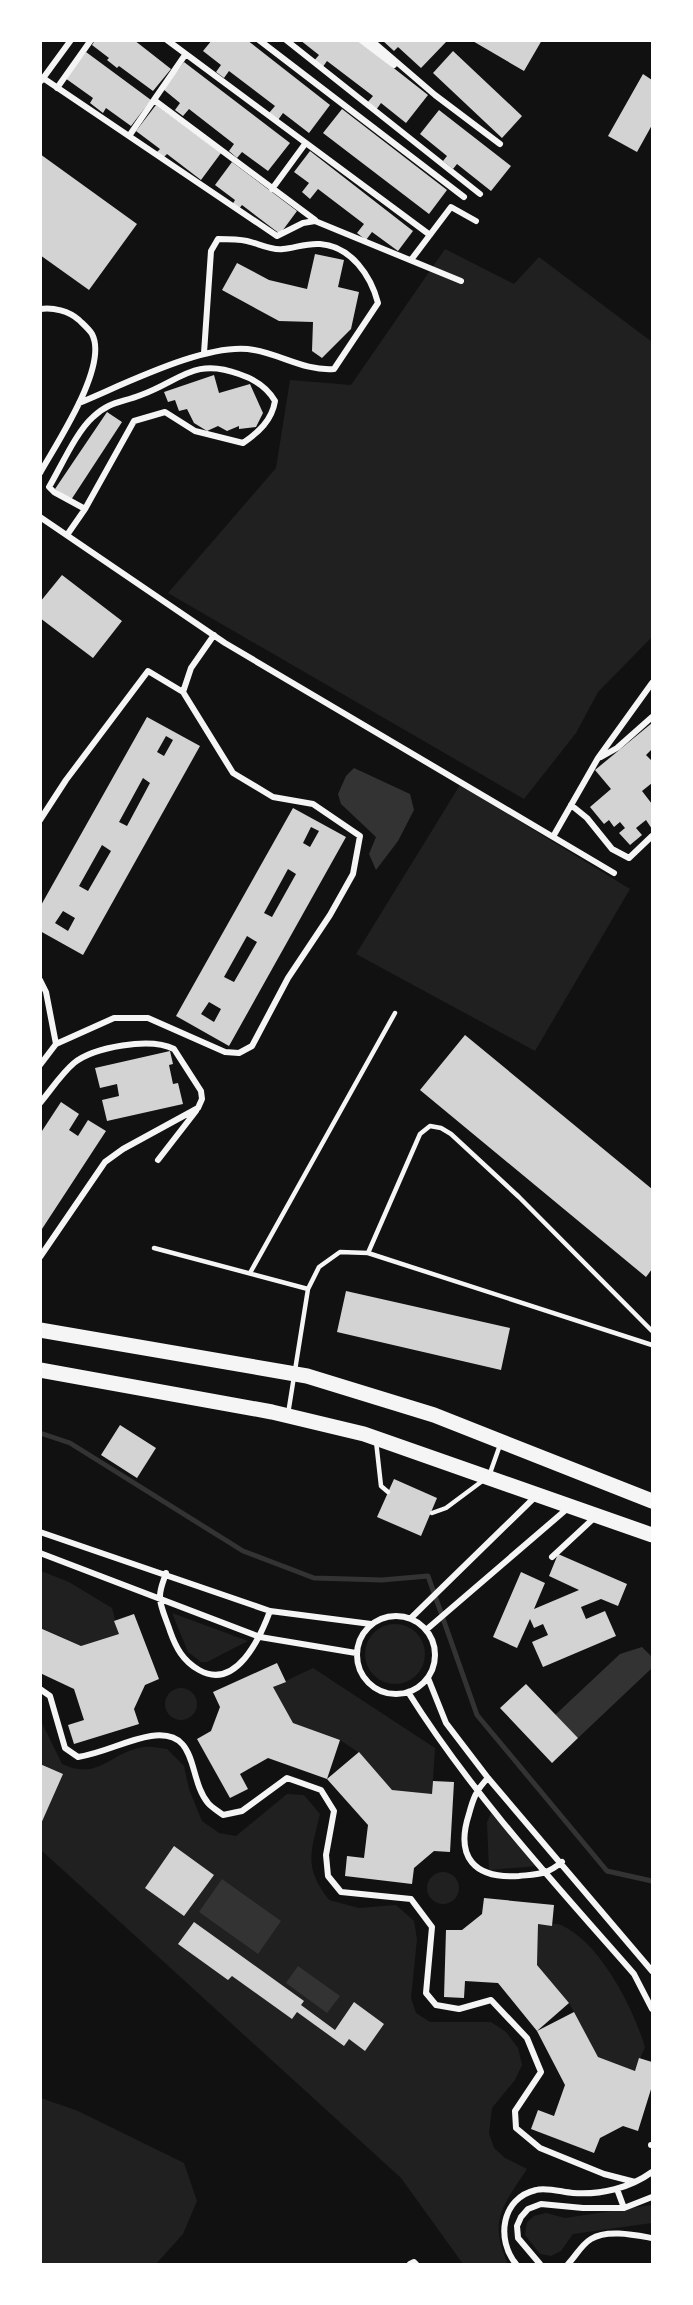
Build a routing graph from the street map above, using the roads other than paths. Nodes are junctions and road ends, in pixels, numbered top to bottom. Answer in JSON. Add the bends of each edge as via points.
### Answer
{"nodes":[{"id":1,"x":70,"y":40,"type":"edge"},
{"id":2,"x":91,"y":40,"type":"edge"},
{"id":3,"x":167,"y":40,"type":"edge"},
{"id":4,"x":259,"y":40,"type":"edge"},
{"id":5,"x":286,"y":40,"type":"edge"},
{"id":6,"x":361,"y":40,"type":"edge"},
{"id":7,"x":371,"y":40,"type":"edge"},
{"id":8,"x":185,"y":55,"type":"junction"},
{"id":9,"x":42,"y":80,"type":"edge"},
{"id":10,"x":57,"y":88,"type":"junction"},
{"id":11,"x":435,"y":95,"type":"junction"},
{"id":12,"x":154,"y":100,"type":"junction"},
{"id":13,"x":129,"y":136,"type":"junction"},
{"id":14,"x":305,"y":144,"type":"junction"},
{"id":15,"x":500,"y":144,"type":"dead end"},
{"id":16,"x":272,"y":189,"type":"junction"},
{"id":17,"x":480,"y":194,"type":"dead end"},
{"id":18,"x":464,"y":198,"type":"dead end"},
{"id":19,"x":476,"y":220,"type":"dead end"},
{"id":20,"x":315,"y":221,"type":"junction"},
{"id":21,"x":430,"y":235,"type":"junction"},
{"id":22,"x":411,"y":261,"type":"junction"},
{"id":23,"x":461,"y":281,"type":"dead end"},
{"id":24,"x":40,"y":309,"type":"edge"},
{"id":25,"x":204,"y":353,"type":"junction"},
{"id":26,"x":79,"y":403,"type":"junction"},
{"id":27,"x":40,"y":473,"type":"edge"},
{"id":28,"x":84,"y":509,"type":"junction"},
{"id":29,"x":40,"y":517,"type":"edge"},
{"id":30,"x":67,"y":535,"type":"junction"},
{"id":31,"x":214,"y":635,"type":"junction"},
{"id":32,"x":652,"y":683,"type":"edge"},
{"id":33,"x":183,"y":692,"type":"junction"},
{"id":34,"x":652,"y":717,"type":"edge"},
{"id":35,"x":598,"y":758,"type":"junction"},
{"id":36,"x":572,"y":805,"type":"junction"},
{"id":37,"x":40,"y":820,"type":"edge"},
{"id":38,"x":554,"y":835,"type":"junction"},
{"id":39,"x":652,"y":836,"type":"edge"},
{"id":40,"x":614,"y":873,"type":"dead end"},
{"id":41,"x":40,"y":980,"type":"edge"},
{"id":42,"x":395,"y":1014,"type":"dead end"},
{"id":43,"x":56,"y":1044,"type":"junction"},
{"id":44,"x":40,"y":1065,"type":"edge"},
{"id":45,"x":40,"y":1103,"type":"edge"},
{"id":46,"x":198,"y":1108,"type":"junction"},
{"id":47,"x":158,"y":1160,"type":"dead end"},
{"id":48,"x":154,"y":1248,"type":"dead end"},
{"id":49,"x":368,"y":1253,"type":"junction"},
{"id":50,"x":40,"y":1257,"type":"edge"},
{"id":51,"x":250,"y":1274,"type":"junction"},
{"id":52,"x":308,"y":1288,"type":"junction"},
{"id":53,"x":40,"y":1330,"type":"edge"},
{"id":54,"x":652,"y":1331,"type":"edge"},
{"id":55,"x":652,"y":1345,"type":"edge"},
{"id":56,"x":40,"y":1370,"type":"edge"},
{"id":57,"x":294,"y":1373,"type":"junction"},
{"id":58,"x":288,"y":1416,"type":"junction"},
{"id":59,"x":376,"y":1438,"type":"junction"},
{"id":60,"x":501,"y":1442,"type":"junction"},
{"id":61,"x":489,"y":1476,"type":"junction"},
{"id":62,"x":388,"y":1492,"type":"dead end"},
{"id":63,"x":538,"y":1494,"type":"junction"},
{"id":64,"x":652,"y":1501,"type":"edge"},
{"id":65,"x":571,"y":1505,"type":"junction"},
{"id":66,"x":432,"y":1513,"type":"dead end"},
{"id":67,"x":597,"y":1515,"type":"junction"},
{"id":68,"x":40,"y":1532,"type":"edge"},
{"id":69,"x":652,"y":1535,"type":"edge"},
{"id":70,"x":40,"y":1553,"type":"edge"},
{"id":71,"x":552,"y":1557,"type":"dead end"},
{"id":72,"x":166,"y":1573,"type":"junction"},
{"id":73,"x":159,"y":1597,"type":"junction"},
{"id":74,"x":270,"y":1611,"type":"junction"},
{"id":75,"x":411,"y":1618,"type":"junction"},
{"id":76,"x":371,"y":1624,"type":"junction"},
{"id":77,"x":426,"y":1630,"type":"junction"},
{"id":78,"x":260,"y":1637,"type":"junction"},
{"id":79,"x":356,"y":1653,"type":"junction"},
{"id":80,"x":428,"y":1678,"type":"junction"},
{"id":81,"x":40,"y":1689,"type":"edge"},
{"id":82,"x":408,"y":1692,"type":"junction"},
{"id":83,"x":488,"y":1778,"type":"junction"},
{"id":84,"x":476,"y":1790,"type":"junction"},
{"id":85,"x":562,"y":1862,"type":"junction"},
{"id":86,"x":548,"y":1873,"type":"junction"},
{"id":87,"x":652,"y":1971,"type":"edge"},
{"id":88,"x":652,"y":2009,"type":"edge"},
{"id":89,"x":652,"y":2172,"type":"edge"},
{"id":90,"x":635,"y":2182,"type":"junction"},
{"id":91,"x":618,"y":2189,"type":"junction"},
{"id":92,"x":652,"y":2197,"type":"edge"},
{"id":93,"x":624,"y":2208,"type":"junction"},
{"id":94,"x":652,"y":2238,"type":"edge"},
{"id":95,"x":568,"y":2264,"type":"edge"},
{"id":96,"x":410,"y":2265,"type":"edge"},
{"id":97,"x":416,"y":2265,"type":"edge"},
{"id":98,"x":516,"y":2265,"type":"edge"},
{"id":99,"x":540,"y":2265,"type":"edge"}],
"edges":[{"from":1,"to":9,"type":"street"},
{"from":2,"to":10,"type":"street"},
{"from":3,"to":8,"type":"street"},
{"from":4,"to":18,"type":"street"},
{"from":5,"to":17,"type":"street"},
{"from":6,"to":11,"type":"street"},
{"from":7,"to":11,"type":"street"},
{"from":8,"to":12,"type":"street"},
{"from":8,"to":14,"type":"street"},
{"from":9,"to":10,"type":"street"},
{"from":10,"to":13,"type":"street"},
{"from":11,"to":15,"type":"street"},
{"from":12,"to":13,"type":"street"},
{"from":12,"to":16,"type":"street"},
{"from":13,"to":20,"type":"street","via":[[277,236]]},
{"from":14,"to":16,"type":"street"},
{"from":14,"to":21,"type":"street"},
{"from":16,"to":20,"type":"street"},
{"from":19,"to":21,"type":"street","via":[[451,207]]},
{"from":20,"to":22,"type":"street"},
{"from":21,"to":22,"type":"street"},
{"from":22,"to":23,"type":"street"},
{"from":24,"to":26,"type":"street","via":[[63,311],[92,334],[95,351]]},
{"from":25,"to":25,"type":"street","via":[[252,350],[317,370],[334,369],[378,303],[373,283],[360,266],[337,249],[321,244],[282,250],[244,240],[219,239],[211,251]]},
{"from":25,"to":26,"type":"street"},
{"from":26,"to":27,"type":"street"},
{"from":28,"to":28,"type":"street","via":[[134,421],[165,412],[195,431],[243,442],[256,434],[273,413],[275,401],[268,390],[249,378],[219,366],[188,372],[142,395],[109,403],[90,420],[49,487]]},
{"from":28,"to":30,"type":"street"},
{"from":29,"to":30,"type":"street"},
{"from":30,"to":31,"type":"street"},
{"from":31,"to":33,"type":"street","via":[[191,668]]},
{"from":31,"to":38,"type":"street"},
{"from":32,"to":35,"type":"street"},
{"from":33,"to":37,"type":"street","via":[[148,671]]},
{"from":33,"to":43,"type":"street","via":[[233,772],[273,797],[313,804],[360,836],[353,874],[288,978],[252,1046],[239,1053],[225,1052],[148,1018],[114,1018]]},
{"from":34,"to":35,"type":"street","via":[[617,748]]},
{"from":35,"to":36,"type":"street"},
{"from":36,"to":38,"type":"street"},
{"from":36,"to":39,"type":"street","via":[[612,849],[629,858]]},
{"from":38,"to":40,"type":"street"},
{"from":41,"to":43,"type":"street"},
{"from":42,"to":51,"type":"lane"},
{"from":43,"to":44,"type":"street"},
{"from":45,"to":46,"type":"street","via":[[76,1062],[125,1044],[174,1049],[201,1091]]},
{"from":46,"to":47,"type":"street"},
{"from":46,"to":50,"type":"street","via":[[105,1162]]},
{"from":48,"to":51,"type":"lane"},
{"from":49,"to":52,"type":"lane","via":[[340,1252],[319,1267]]},
{"from":49,"to":54,"type":"lane","via":[[420,1134],[430,1126],[441,1128],[519,1197]]},
{"from":49,"to":55,"type":"lane"},
{"from":51,"to":52,"type":"lane"},
{"from":52,"to":57,"type":"lane"},
{"from":53,"to":57,"type":"main road"},
{"from":56,"to":58,"type":"main road"},
{"from":57,"to":58,"type":"lane"},
{"from":57,"to":60,"type":"main road","via":[[434,1415]]},
{"from":58,"to":59,"type":"main road"},
{"from":59,"to":61,"type":"main road"},
{"from":59,"to":62,"type":"lane","via":[[381,1486]]},
{"from":60,"to":61,"type":"lane"},
{"from":60,"to":64,"type":"main road"},
{"from":61,"to":63,"type":"main road"},
{"from":61,"to":66,"type":"lane","via":[[446,1508]]},
{"from":63,"to":65,"type":"main road"},
{"from":63,"to":75,"type":"street"},
{"from":65,"to":67,"type":"main road"},
{"from":65,"to":77,"type":"street"},
{"from":67,"to":69,"type":"main road"},
{"from":67,"to":71,"type":"street"},
{"from":68,"to":72,"type":"street"},
{"from":70,"to":73,"type":"street"},
{"from":72,"to":73,"type":"street"},
{"from":72,"to":74,"type":"street"},
{"from":73,"to":78,"type":"street"},
{"from":73,"to":78,"type":"street","via":[[180,1654],[203,1673],[227,1673],[239,1665]]},
{"from":74,"to":76,"type":"street"},
{"from":74,"to":78,"type":"street"},
{"from":75,"to":76,"type":"street","via":[[386,1616]]},
{"from":75,"to":77,"type":"street"},
{"from":76,"to":79,"type":"street","via":[[358,1641]]},
{"from":77,"to":80,"type":"street","via":[[435,1656]]},
{"from":78,"to":79,"type":"street"},
{"from":79,"to":82,"type":"street","via":[[360,1671],[372,1686],[395,1694]]},
{"from":80,"to":82,"type":"street"},
{"from":80,"to":83,"type":"street","via":[[446,1723]]},
{"from":81,"to":90,"type":"street","via":[[50,1696],[65,1748],[78,1757],[151,1736],[170,1736],[184,1744],[207,1802],[223,1815],[242,1811],[287,1778],[321,1790],[334,1811],[326,1855],[328,1876],[341,1892],[411,1899],[432,1927],[426,1993],[436,2005],[459,2009],[491,2000],[527,2038],[541,2072],[515,2111],[516,2128],[540,2148]]},
{"from":82,"to":84,"type":"street"},
{"from":83,"to":84,"type":"street"},
{"from":83,"to":85,"type":"street"},
{"from":84,"to":86,"type":"street"},
{"from":84,"to":86,"type":"street","via":[[464,1828],[463,1844],[468,1859],[483,1872],[500,1877]]},
{"from":85,"to":86,"type":"street"},
{"from":85,"to":87,"type":"street"},
{"from":86,"to":88,"type":"street","via":[[634,1974]]},
{"from":89,"to":90,"type":"street"},
{"from":90,"to":91,"type":"street"},
{"from":91,"to":93,"type":"street"},
{"from":91,"to":98,"type":"street","via":[[577,2193],[536,2190],[510,2206],[503,2225],[504,2238],[508,2256]]},
{"from":92,"to":93,"type":"street"},
{"from":93,"to":99,"type":"street","via":[[541,2204],[528,2209],[517,2226],[519,2238]]},
{"from":94,"to":95,"type":"street","via":[[627,2233],[592,2237]]},
{"from":96,"to":97,"type":"street"}]}
